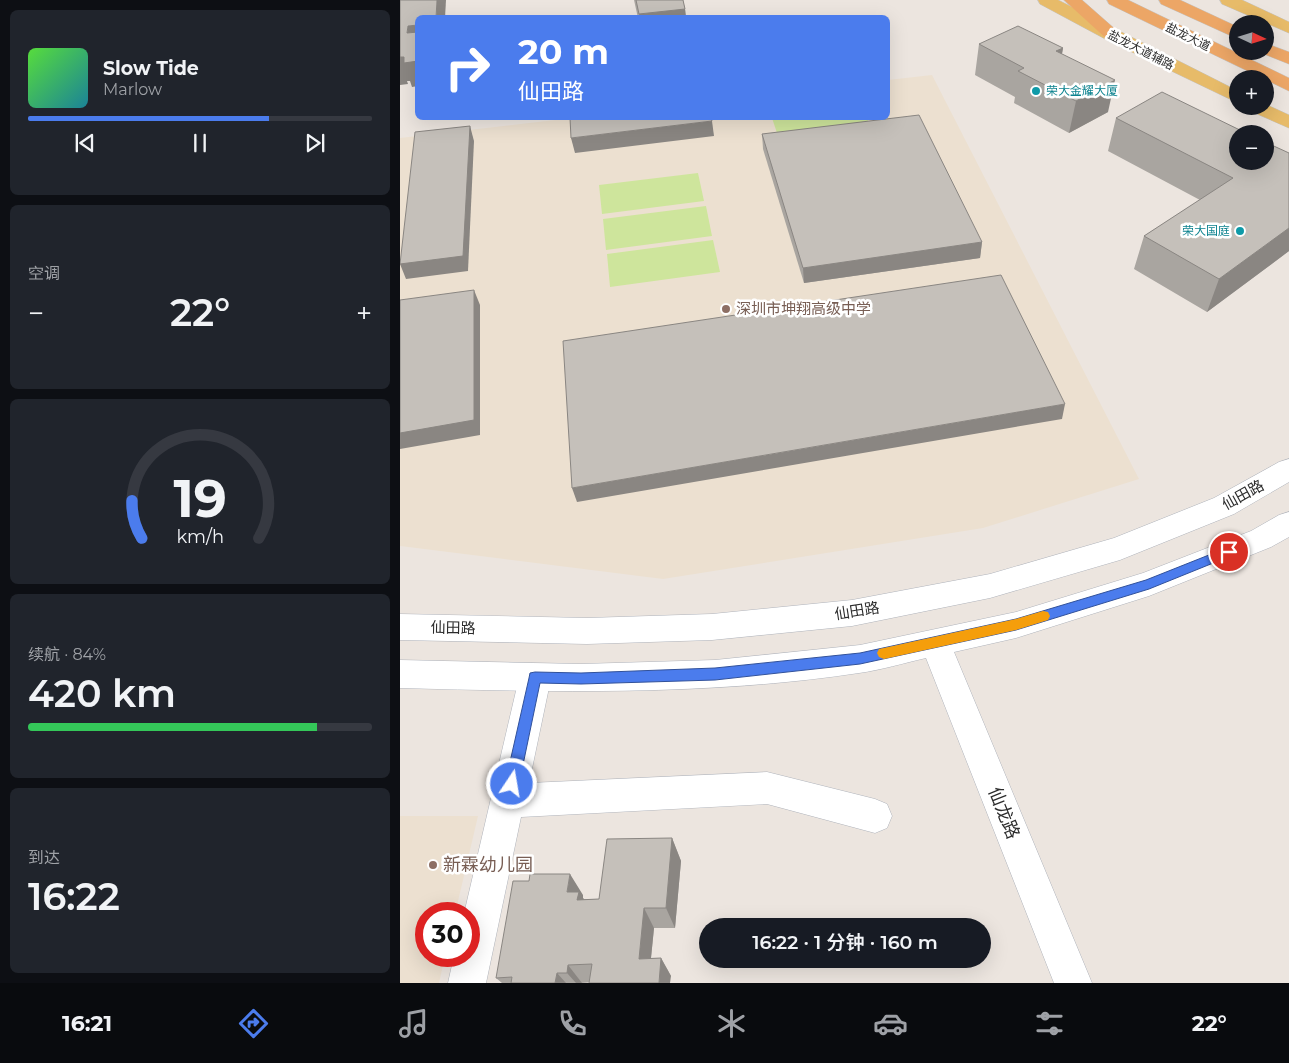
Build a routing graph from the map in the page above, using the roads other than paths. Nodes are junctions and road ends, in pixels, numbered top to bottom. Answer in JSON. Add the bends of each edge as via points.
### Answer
{"nodes":[{"id":1,"x":1046,"y":0,"type":"edge"},
{"id":2,"x":1072,"y":0,"type":"edge"},
{"id":3,"x":1115,"y":0,"type":"edge"},
{"id":4,"x":1167,"y":0,"type":"edge"},
{"id":5,"x":1228,"y":0,"type":"edge"},
{"id":6,"x":1289,"y":28,"type":"edge"},
{"id":7,"x":1229,"y":30,"type":"edge"},
{"id":8,"x":1115,"y":37,"type":"junction"},
{"id":9,"x":1274,"y":52,"type":"edge"},
{"id":10,"x":1289,"y":59,"type":"edge"},
{"id":11,"x":1289,"y":86,"type":"edge"},
{"id":12,"x":1229,"y":94,"type":"edge"},
{"id":13,"x":1274,"y":115,"type":"edge"},
{"id":14,"x":1289,"y":122,"type":"edge"},
{"id":15,"x":1289,"y":469,"type":"edge"},
{"id":16,"x":1289,"y":523,"type":"edge"},
{"id":17,"x":400,"y":626,"type":"edge"},
{"id":18,"x":935,"y":642,"type":"junction"},
{"id":19,"x":400,"y":674,"type":"edge"},
{"id":20,"x":535,"y":678,"type":"junction"},
{"id":21,"x":508,"y":801,"type":"junction"},
{"id":22,"x":875,"y":816,"type":"dead end"},
{"id":23,"x":467,"y":983,"type":"edge"},
{"id":24,"x":1073,"y":983,"type":"edge"}],
"edges":[{"from":1,"to":8,"type":"main road","name":"盐龙大道辅路"},
{"from":2,"to":8,"type":"highway"},
{"from":3,"to":11,"type":"highway","name":"盐龙大道"},
{"from":4,"to":7,"type":"highway","name":"盐龙大道"},
{"from":5,"to":6,"type":"main road"},
{"from":8,"to":12,"type":"main road","name":"盐龙大道辅路"},
{"from":9,"to":10,"type":"highway"},
{"from":13,"to":14,"type":"main road"},
{"from":15,"to":17,"type":"street","name":"仙田路","via":[[1224,506],[1120,548],[990,586],[852,613],[703,628],[588,631]]},
{"from":16,"to":18,"type":"street","via":[[1261,539],[1149,584],[1016,625]]},
{"from":18,"to":20,"type":"street","via":[[860,659],[715,674]]},
{"from":18,"to":24,"type":"street","name":"仙龙路"},
{"from":19,"to":20,"type":"street"},
{"from":20,"to":21,"type":"street"},
{"from":21,"to":22,"type":"street","via":[[767,788]]},
{"from":21,"to":23,"type":"street"}]}
